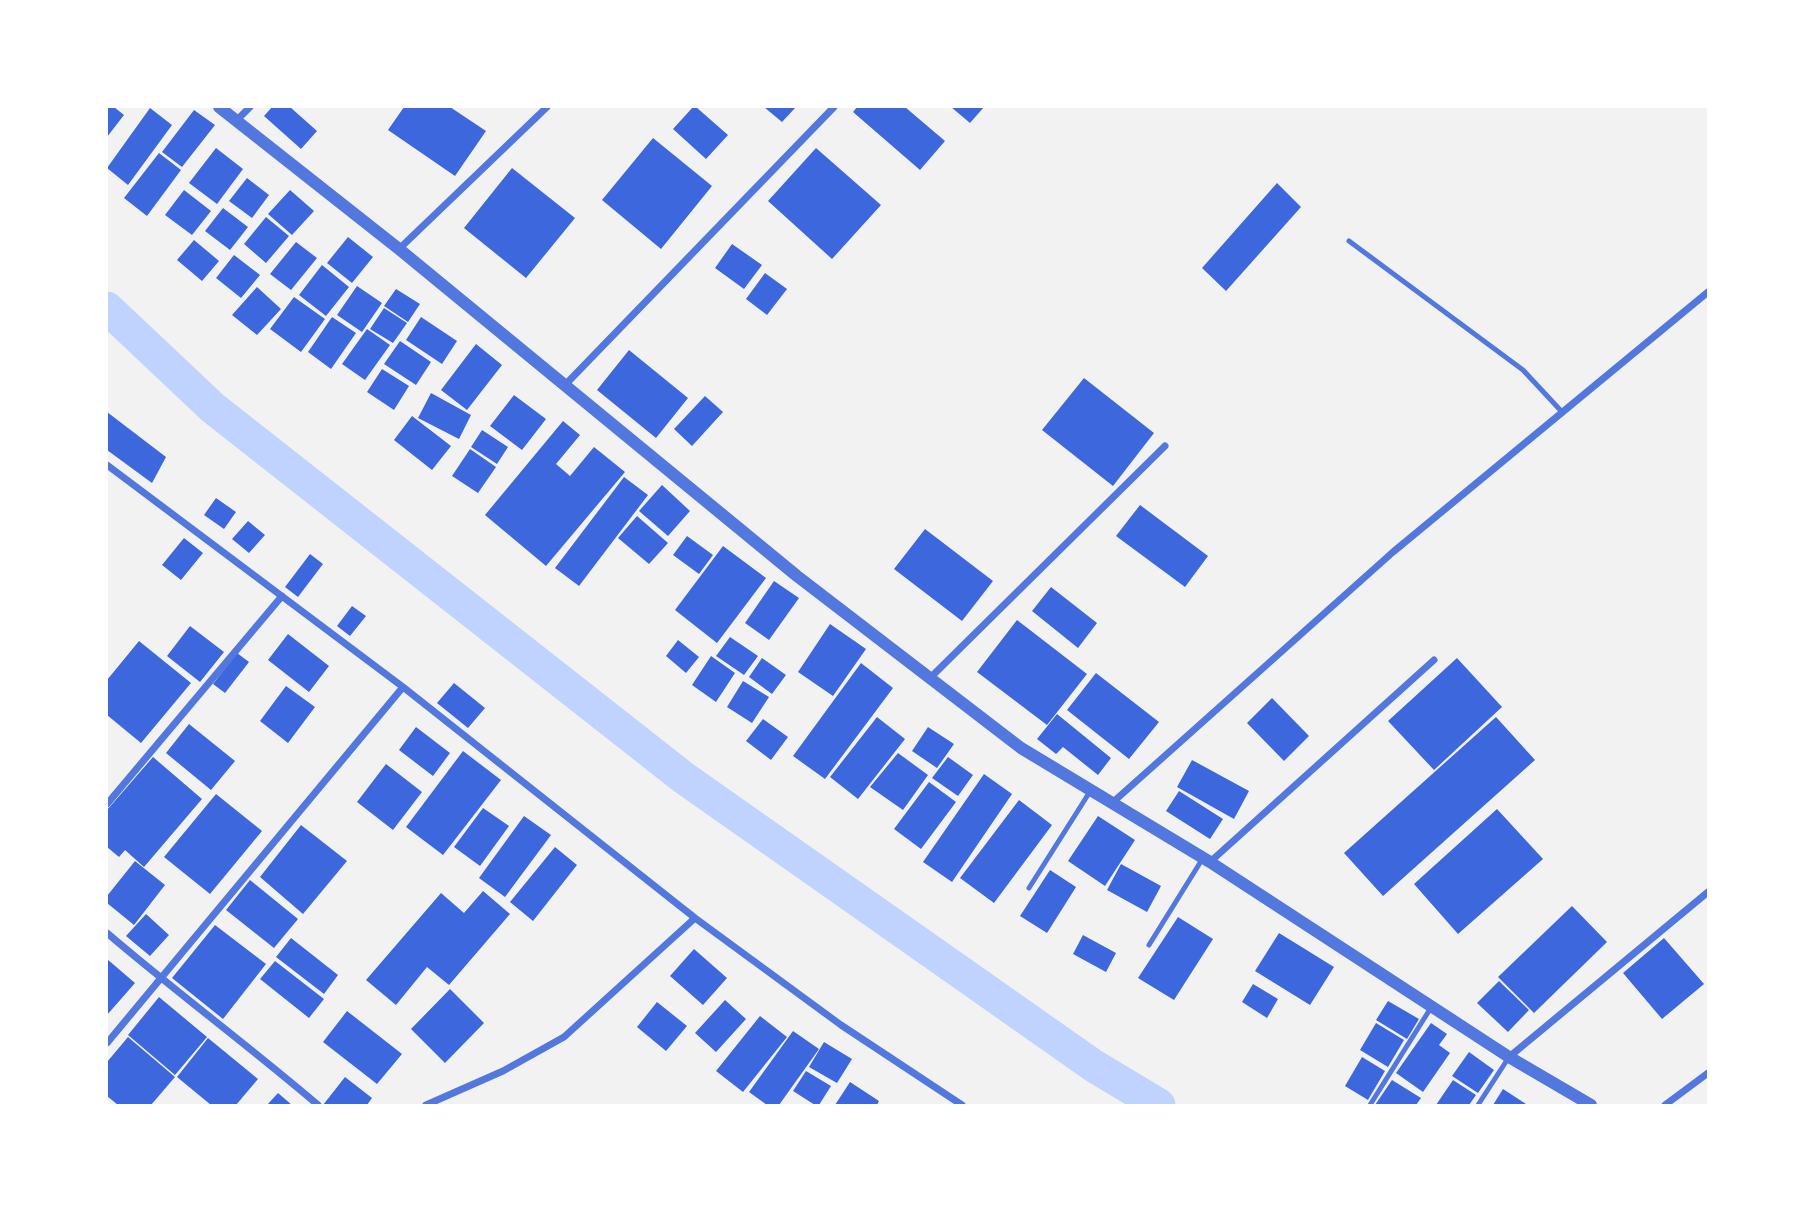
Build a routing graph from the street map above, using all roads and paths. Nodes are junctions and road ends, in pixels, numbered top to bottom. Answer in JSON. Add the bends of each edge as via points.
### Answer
{"nodes":[{"id":1,"x":219,"y":107,"type":"edge"},
{"id":2,"x":250,"y":107,"type":"edge"},
{"id":3,"x":547,"y":107,"type":"edge"},
{"id":4,"x":834,"y":107,"type":"edge"},
{"id":5,"x":236,"y":121,"type":"junction"},
{"id":6,"x":1349,"y":240,"type":"dead end"},
{"id":7,"x":398,"y":249,"type":"junction"},
{"id":8,"x":1708,"y":292,"type":"edge"},
{"id":9,"x":565,"y":385,"type":"junction"},
{"id":10,"x":1563,"y":413,"type":"junction"},
{"id":11,"x":1164,"y":446,"type":"dead end"},
{"id":12,"x":107,"y":464,"type":"edge"},
{"id":13,"x":282,"y":596,"type":"junction"},
{"id":14,"x":1434,"y":660,"type":"dead end"},
{"id":15,"x":930,"y":678,"type":"junction"},
{"id":16,"x":403,"y":687,"type":"junction"},
{"id":17,"x":1091,"y":790,"type":"junction"},
{"id":18,"x":1112,"y":803,"type":"junction"},
{"id":19,"x":107,"y":804,"type":"edge"},
{"id":20,"x":1207,"y":860,"type":"junction"},
{"id":21,"x":1028,"y":888,"type":"dead end"},
{"id":22,"x":1708,"y":892,"type":"edge"},
{"id":23,"x":695,"y":918,"type":"junction"},
{"id":24,"x":107,"y":933,"type":"edge"},
{"id":25,"x":1149,"y":945,"type":"dead end"},
{"id":26,"x":161,"y":979,"type":"junction"},
{"id":27,"x":1432,"y":1006,"type":"junction"},
{"id":28,"x":107,"y":1044,"type":"edge"},
{"id":29,"x":1509,"y":1056,"type":"junction"},
{"id":30,"x":1708,"y":1073,"type":"edge"},
{"id":31,"x":318,"y":1105,"type":"edge"},
{"id":32,"x":426,"y":1105,"type":"edge"},
{"id":33,"x":962,"y":1105,"type":"edge"},
{"id":34,"x":1370,"y":1105,"type":"edge"},
{"id":35,"x":1478,"y":1105,"type":"edge"},
{"id":36,"x":1591,"y":1105,"type":"edge"},
{"id":37,"x":1665,"y":1105,"type":"edge"}],
"edges":[{"from":1,"to":5,"type":"street"},
{"from":2,"to":5,"type":"street"},
{"from":3,"to":7,"type":"street"},
{"from":4,"to":9,"type":"street"},
{"from":5,"to":7,"type":"street"},
{"from":6,"to":10,"type":"lane","via":[[1523,370]]},
{"from":7,"to":9,"type":"street"},
{"from":8,"to":10,"type":"street"},
{"from":9,"to":15,"type":"street","via":[[796,576]]},
{"from":10,"to":18,"type":"street","via":[[1393,552]]},
{"from":11,"to":15,"type":"street"},
{"from":12,"to":13,"type":"street"},
{"from":13,"to":16,"type":"street"},
{"from":13,"to":19,"type":"street"},
{"from":14,"to":20,"type":"street"},
{"from":15,"to":17,"type":"street","via":[[1021,748]]},
{"from":16,"to":23,"type":"street"},
{"from":16,"to":26,"type":"street"},
{"from":17,"to":18,"type":"street"},
{"from":17,"to":21,"type":"lane"},
{"from":18,"to":20,"type":"street"},
{"from":20,"to":25,"type":"lane"},
{"from":20,"to":27,"type":"street"},
{"from":22,"to":29,"type":"street"},
{"from":23,"to":32,"type":"street","via":[[564,1037],[503,1072]]},
{"from":23,"to":33,"type":"street"},
{"from":24,"to":26,"type":"street"},
{"from":26,"to":28,"type":"street"},
{"from":26,"to":31,"type":"street"},
{"from":27,"to":29,"type":"street"},
{"from":27,"to":34,"type":"lane"},
{"from":29,"to":35,"type":"lane"},
{"from":29,"to":36,"type":"street"},
{"from":30,"to":37,"type":"street"}]}
